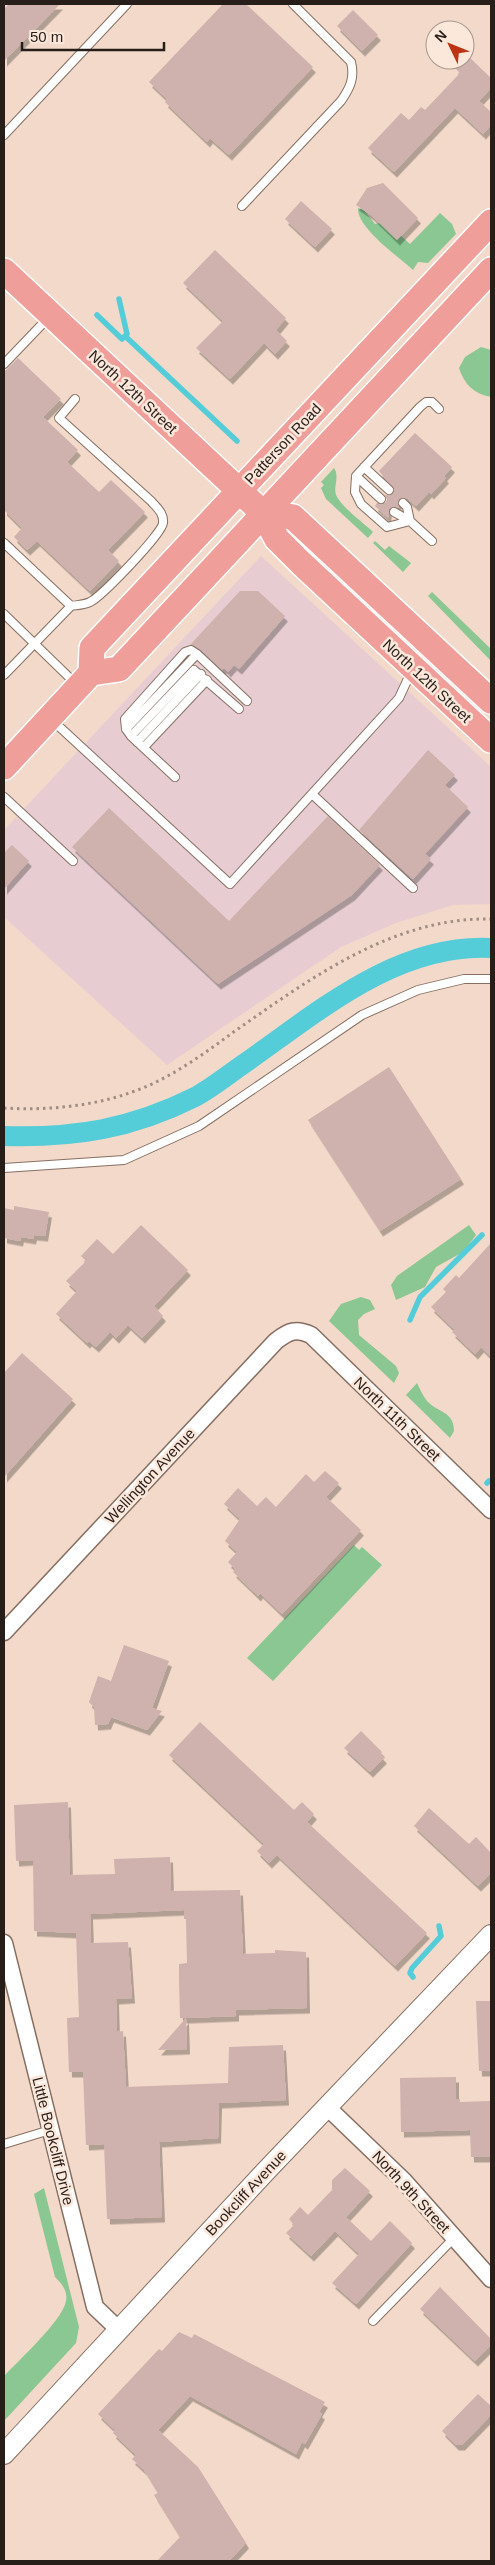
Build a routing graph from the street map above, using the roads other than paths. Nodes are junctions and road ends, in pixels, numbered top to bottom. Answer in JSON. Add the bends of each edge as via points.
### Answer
{"nodes":[{"id":1,"x":126,"y":4,"type":"edge"},
{"id":2,"x":293,"y":4,"type":"edge"},
{"id":3,"x":4,"y":135,"type":"edge"},
{"id":4,"x":242,"y":206,"type":"dead end"},
{"id":5,"x":491,"y":222,"type":"edge"},
{"id":6,"x":461,"y":255,"type":"junction"},
{"id":7,"x":4,"y":271,"type":"edge"},
{"id":8,"x":488,"y":274,"type":"edge"},
{"id":9,"x":50,"y":315,"type":"junction"},
{"id":10,"x":4,"y":364,"type":"edge"},
{"id":11,"x":75,"y":399,"type":"dead end"},
{"id":12,"x":439,"y":408,"type":"dead end"},
{"id":13,"x":364,"y":467,"type":"junction"},
{"id":14,"x":356,"y":476,"type":"junction"},
{"id":15,"x":389,"y":490,"type":"dead end"},
{"id":16,"x":239,"y":491,"type":"junction"},
{"id":17,"x":381,"y":499,"type":"dead end"},
{"id":18,"x":403,"y":503,"type":"dead end"},
{"id":19,"x":394,"y":512,"type":"dead end"},
{"id":20,"x":263,"y":513,"type":"junction"},
{"id":21,"x":410,"y":521,"type":"junction"},
{"id":22,"x":432,"y":541,"type":"dead end"},
{"id":23,"x":4,"y":543,"type":"edge"},
{"id":24,"x":71,"y":606,"type":"junction"},
{"id":25,"x":4,"y":614,"type":"edge"},
{"id":26,"x":35,"y":644,"type":"junction"},
{"id":27,"x":432,"y":647,"type":"junction"},
{"id":28,"x":413,"y":668,"type":"junction"},
{"id":29,"x":4,"y":673,"type":"edge"},
{"id":30,"x":204,"y":677,"type":"junction"},
{"id":31,"x":84,"y":679,"type":"junction"},
{"id":32,"x":247,"y":701,"type":"dead end"},
{"id":33,"x":491,"y":701,"type":"edge"},
{"id":34,"x":239,"y":710,"type":"dead end"},
{"id":35,"x":50,"y":718,"type":"junction"},
{"id":36,"x":491,"y":740,"type":"edge"},
{"id":37,"x":137,"y":741,"type":"junction"},
{"id":38,"x":4,"y":767,"type":"edge"},
{"id":39,"x":175,"y":777,"type":"dead end"},
{"id":40,"x":312,"y":794,"type":"junction"},
{"id":41,"x":4,"y":797,"type":"edge"},
{"id":42,"x":73,"y":861,"type":"dead end"},
{"id":43,"x":413,"y":888,"type":"dead end"},
{"id":44,"x":491,"y":979,"type":"edge"},
{"id":45,"x":4,"y":1168,"type":"edge"},
{"id":46,"x":301,"y":1330,"type":"joint"},
{"id":47,"x":491,"y":1510,"type":"edge"},
{"id":48,"x":4,"y":1632,"type":"edge"},
{"id":49,"x":491,"y":1935,"type":"edge"},
{"id":50,"x":4,"y":1943,"type":"edge"},
{"id":51,"x":327,"y":2107,"type":"junction"},
{"id":52,"x":50,"y":2130,"type":"junction"},
{"id":53,"x":4,"y":2144,"type":"edge"},
{"id":54,"x":454,"y":2238,"type":"junction"},
{"id":55,"x":491,"y":2279,"type":"edge"},
{"id":56,"x":374,"y":2321,"type":"dead end"},
{"id":57,"x":119,"y":2330,"type":"junction"},
{"id":58,"x":4,"y":2454,"type":"edge"}],
"edges":[{"from":1,"to":3,"type":"lane"},
{"from":2,"to":4,"type":"lane","via":[[351,62],[354,73],[351,87]]},
{"from":5,"to":6,"type":"main road","name":"Patterson Road"},
{"from":6,"to":8,"type":"main road"},
{"from":6,"to":16,"type":"main road","name":"Patterson Road"},
{"from":7,"to":9,"type":"main road","name":"North 12th Street"},
{"from":8,"to":20,"type":"main road"},
{"from":9,"to":10,"type":"lane"},
{"from":9,"to":16,"type":"main road","name":"North 12th Street"},
{"from":11,"to":24,"type":"lane","via":[[58,418],[151,500],[163,514],[163,526],[105,591],[90,602]]},
{"from":12,"to":13,"type":"lane","via":[[432,402],[426,402]]},
{"from":13,"to":14,"type":"lane"},
{"from":13,"to":15,"type":"lane"},
{"from":14,"to":17,"type":"lane"},
{"from":14,"to":21,"type":"lane","via":[[355,492],[361,504],[387,527]]},
{"from":16,"to":20,"type":"main road","name":"North 12th Street"},
{"from":16,"to":31,"type":"main road","name":"Patterson Road","via":[[92,648]]},
{"from":18,"to":21,"type":"lane"},
{"from":19,"to":21,"type":"lane"},
{"from":20,"to":27,"type":"main road","name":"North 12th Street","via":[[293,517]]},
{"from":20,"to":28,"type":"main road","name":"North 12th Street","via":[[277,539]]},
{"from":20,"to":31,"type":"main road","via":[[119,669]]},
{"from":21,"to":22,"type":"lane"},
{"from":23,"to":24,"type":"lane"},
{"from":24,"to":26,"type":"lane"},
{"from":25,"to":26,"type":"lane"},
{"from":26,"to":29,"type":"lane"},
{"from":26,"to":31,"type":"lane"},
{"from":27,"to":28,"type":"main road"},
{"from":27,"to":33,"type":"main road","name":"North 12th Street"},
{"from":28,"to":36,"type":"main road","name":"North 12th Street"},
{"from":28,"to":40,"type":"lane","via":[[399,698]]},
{"from":30,"to":34,"type":"lane"},
{"from":30,"to":37,"type":"lane"},
{"from":30,"to":37,"type":"lane","via":[[194,670]]},
{"from":31,"to":35,"type":"main road"},
{"from":32,"to":37,"type":"lane","via":[[197,654],[191,650],[185,652],[125,719],[126,729]]},
{"from":35,"to":38,"type":"main road"},
{"from":35,"to":40,"type":"lane","via":[[230,884]]},
{"from":37,"to":39,"type":"lane"},
{"from":40,"to":43,"type":"lane"},
{"from":41,"to":42,"type":"lane"},
{"from":44,"to":45,"type":"lane","via":[[464,979],[418,990],[362,1015],[199,1126],[124,1160]]},
{"from":46,"to":47,"type":"street","name":"North 11th Street","via":[[311,1335]]},
{"from":46,"to":48,"type":"street","name":"Wellington Avenue","via":[[288,1332],[276,1341]]},
{"from":49,"to":51,"type":"street","name":"Bookcliff Avenue"},
{"from":50,"to":52,"type":"street","name":"Little Bookcliff Drive"},
{"from":51,"to":54,"type":"street","name":"North 9th Street","via":[[404,2181]]},
{"from":51,"to":57,"type":"street","name":"Bookcliff Avenue"},
{"from":52,"to":53,"type":"lane"},
{"from":52,"to":57,"type":"street","name":"Little Bookcliff Drive","via":[[95,2307]]},
{"from":54,"to":55,"type":"street","name":"North 9th Street"},
{"from":54,"to":56,"type":"lane"},
{"from":57,"to":58,"type":"street","name":"Bookcliff Avenue"}]}
